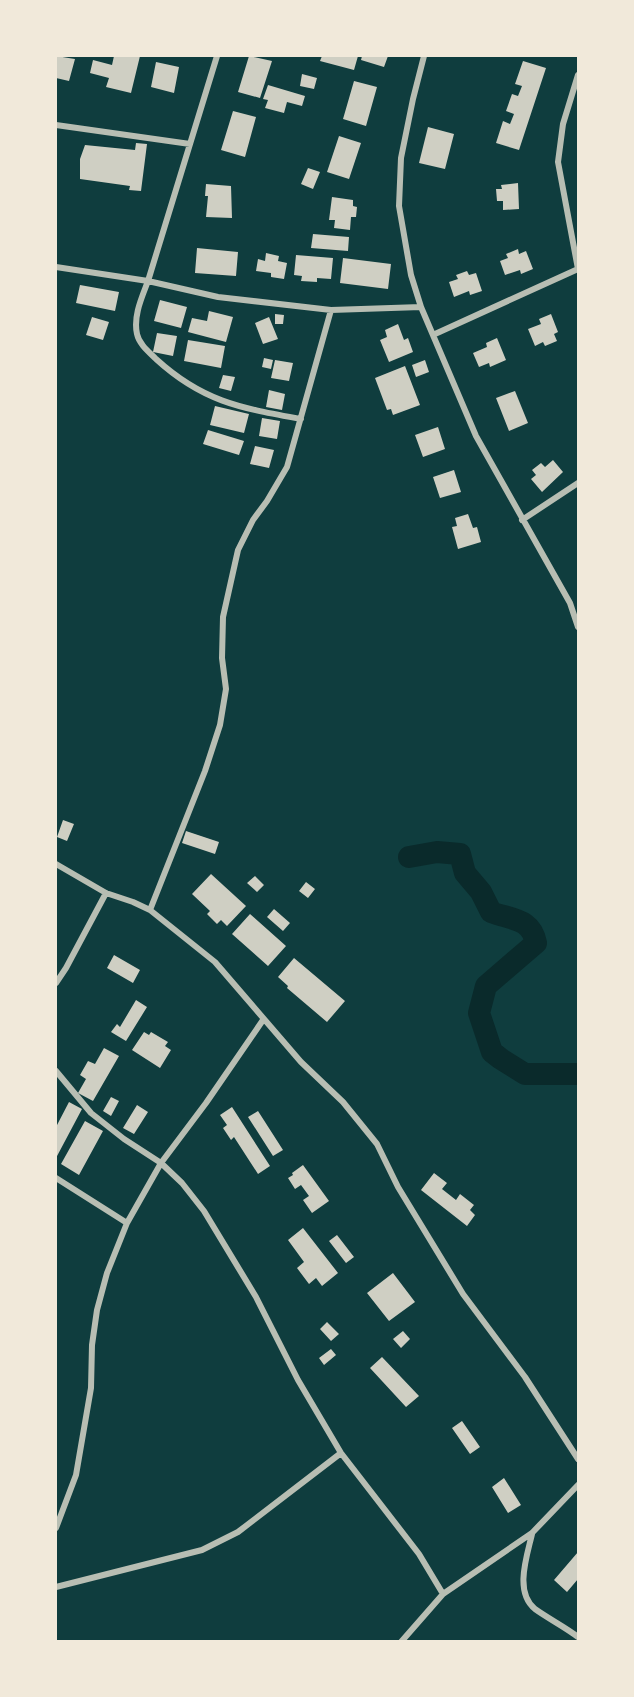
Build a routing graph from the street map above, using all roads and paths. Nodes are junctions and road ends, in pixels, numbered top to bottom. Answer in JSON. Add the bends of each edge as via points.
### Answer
{"nodes":[{"id":1,"x":217,"y":56,"type":"edge"},
{"id":2,"x":424,"y":56,"type":"edge"},
{"id":3,"x":579,"y":75,"type":"edge"},
{"id":4,"x":56,"y":125,"type":"edge"},
{"id":5,"x":190,"y":144,"type":"junction"},
{"id":6,"x":56,"y":267,"type":"edge"},
{"id":7,"x":578,"y":269,"type":"edge"},
{"id":8,"x":148,"y":280,"type":"junction"},
{"id":9,"x":422,"y":307,"type":"junction"},
{"id":10,"x":331,"y":310,"type":"junction"},
{"id":11,"x":435,"y":334,"type":"junction"},
{"id":12,"x":301,"y":419,"type":"junction"},
{"id":13,"x":579,"y":483,"type":"edge"},
{"id":14,"x":522,"y":519,"type":"junction"},
{"id":15,"x":579,"y":600,"type":"edge"},
{"id":16,"x":570,"y":603,"type":"junction"},
{"id":17,"x":579,"y":627,"type":"edge"},
{"id":18,"x":56,"y":864,"type":"edge"},
{"id":19,"x":106,"y":893,"type":"junction"},
{"id":20,"x":150,"y":910,"type":"junction"},
{"id":21,"x":56,"y":983,"type":"edge"},
{"id":22,"x":263,"y":1020,"type":"junction"},
{"id":23,"x":56,"y":1071,"type":"edge"},
{"id":24,"x":161,"y":1163,"type":"junction"},
{"id":25,"x":56,"y":1178,"type":"edge"},
{"id":26,"x":127,"y":1223,"type":"junction"},
{"id":27,"x":341,"y":1453,"type":"junction"},
{"id":28,"x":579,"y":1459,"type":"edge"},
{"id":29,"x":579,"y":1485,"type":"edge"},
{"id":30,"x":56,"y":1528,"type":"edge"},
{"id":31,"x":532,"y":1533,"type":"junction"},
{"id":32,"x":56,"y":1587,"type":"edge"},
{"id":33,"x":443,"y":1594,"type":"junction"},
{"id":34,"x":579,"y":1637,"type":"edge"},
{"id":35,"x":401,"y":1641,"type":"edge"}],
"edges":[{"from":1,"to":5,"type":"street"},
{"from":2,"to":9,"type":"street","via":[[402,158],[399,206],[411,275]]},
{"from":3,"to":7,"type":"street","via":[[563,124],[558,162]]},
{"from":4,"to":5,"type":"street"},
{"from":5,"to":8,"type":"street"},
{"from":6,"to":8,"type":"street"},
{"from":7,"to":11,"type":"street"},
{"from":8,"to":10,"type":"street","via":[[218,297]]},
{"from":8,"to":12,"type":"street","via":[[137,313],[137,335],[144,348],[201,393],[240,408]]},
{"from":9,"to":10,"type":"street"},
{"from":9,"to":11,"type":"street"},
{"from":10,"to":12,"type":"street"},
{"from":11,"to":14,"type":"street","via":[[476,436]]},
{"from":12,"to":20,"type":"street","via":[[287,467],[238,550],[223,616],[226,689],[220,725]]},
{"from":13,"to":14,"type":"street"},
{"from":14,"to":16,"type":"street"},
{"from":15,"to":16,"type":"street"},
{"from":16,"to":17,"type":"street"},
{"from":18,"to":19,"type":"street"},
{"from":19,"to":20,"type":"street"},
{"from":19,"to":21,"type":"street"},
{"from":20,"to":22,"type":"street","via":[[215,962]]},
{"from":22,"to":24,"type":"street"},
{"from":22,"to":28,"type":"street","via":[[343,1102],[377,1144],[462,1294],[525,1377]]},
{"from":23,"to":24,"type":"street","via":[[91,1113]]},
{"from":24,"to":26,"type":"street"},
{"from":24,"to":27,"type":"street","via":[[204,1211]]},
{"from":25,"to":26,"type":"street"},
{"from":26,"to":30,"type":"street","via":[[97,1310],[91,1388],[76,1475]]},
{"from":27,"to":32,"type":"street","via":[[238,1532],[202,1550]]},
{"from":27,"to":33,"type":"street","via":[[419,1554]]},
{"from":29,"to":31,"type":"street"},
{"from":31,"to":33,"type":"street"},
{"from":31,"to":34,"type":"street","via":[[524,1595],[534,1607]]},
{"from":33,"to":35,"type":"street"}]}
